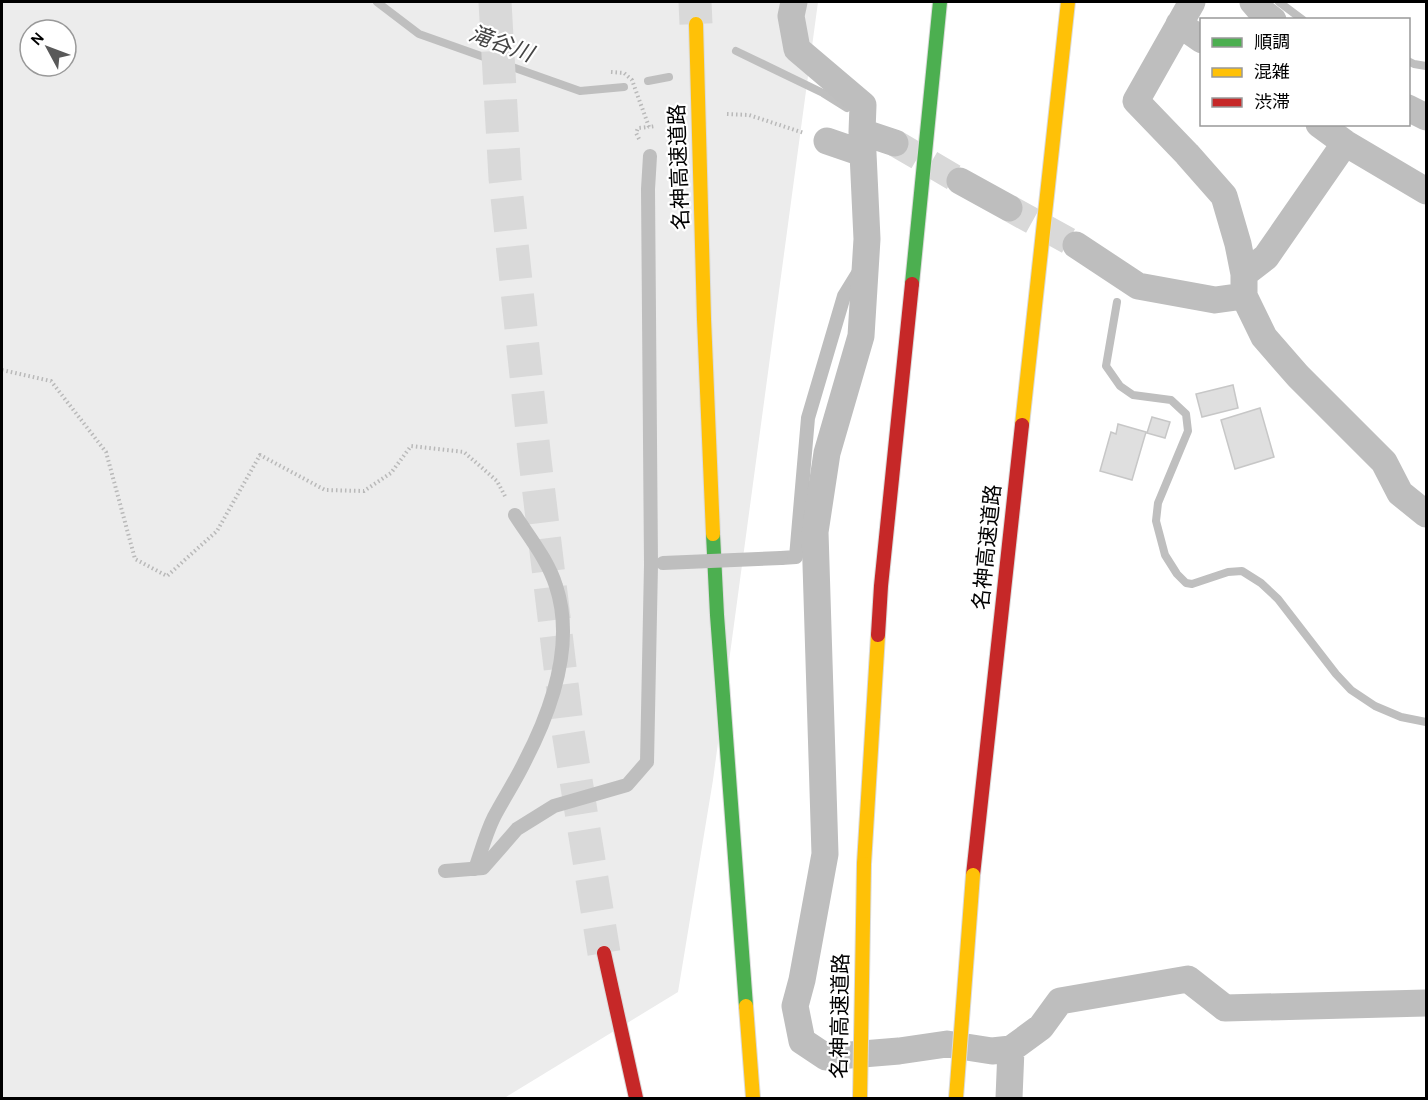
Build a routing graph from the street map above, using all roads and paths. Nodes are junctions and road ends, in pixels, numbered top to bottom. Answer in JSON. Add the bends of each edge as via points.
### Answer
{"nodes":[{"id":1,"x":794,"y":2,"type":"edge"},
{"id":2,"x":940,"y":2,"type":"edge"},
{"id":3,"x":1068,"y":2,"type":"edge"},
{"id":4,"x":1253,"y":2,"type":"edge"},
{"id":5,"x":1186,"y":13,"type":"edge"},
{"id":6,"x":1270,"y":18,"type":"edge"},
{"id":7,"x":696,"y":24,"type":"tunnel mouth"},
{"id":8,"x":1200,"y":37,"type":"edge"},
{"id":9,"x":611,"y":72,"type":"dead end"},
{"id":10,"x":1410,"y":109,"type":"edge"},
{"id":11,"x":727,"y":114,"type":"dead end"},
{"id":12,"x":1426,"y":117,"type":"edge"},
{"id":13,"x":656,"y":126,"type":"dead end"},
{"id":14,"x":1322,"y":126,"type":"edge"},
{"id":15,"x":649,"y":127,"type":"junction"},
{"id":16,"x":638,"y":128,"type":"dead end"},
{"id":17,"x":827,"y":141,"type":"joint"},
{"id":18,"x":862,"y":143,"type":"junction"},
{"id":19,"x":895,"y":143,"type":"tunnel mouth"},
{"id":20,"x":1345,"y":143,"type":"junction"},
{"id":21,"x":650,"y":156,"type":"dead end"},
{"id":22,"x":960,"y":181,"type":"tunnel mouth"},
{"id":23,"x":1426,"y":191,"type":"edge"},
{"id":24,"x":1008,"y":208,"type":"tunnel mouth"},
{"id":25,"x":1076,"y":244,"type":"tunnel mouth"},
{"id":26,"x":866,"y":261,"type":"junction"},
{"id":27,"x":1244,"y":285,"type":"junction"},
{"id":28,"x":2,"y":370,"type":"edge"},
{"id":29,"x":1426,"y":514,"type":"edge"},
{"id":30,"x":515,"y":515,"type":"joint"},
{"id":31,"x":657,"y":564,"type":"junction"},
{"id":32,"x":475,"y":868,"type":"junction"},
{"id":33,"x":445,"y":871,"type":"dead end"},
{"id":34,"x":604,"y":953,"type":"tunnel mouth"},
{"id":35,"x":1426,"y":1003,"type":"edge"},
{"id":36,"x":1011,"y":1049,"type":"junction"},
{"id":37,"x":636,"y":1098,"type":"edge"},
{"id":38,"x":753,"y":1098,"type":"edge"},
{"id":39,"x":860,"y":1098,"type":"edge"},
{"id":40,"x":956,"y":1098,"type":"edge"},
{"id":41,"x":1009,"y":1098,"type":"edge"}],
"edges":[{"from":1,"to":18,"type":"street","via":[[791,16],[797,48],[863,105]]},
{"from":2,"to":39,"type":"highway","name":"名神高速道路","bridge":true,"via":[[881,586],[864,864]]},
{"from":3,"to":40,"type":"highway","name":"名神高速道路","bridge":true,"via":[[972,875]]},
{"from":4,"to":6,"type":"street"},
{"from":5,"to":8,"type":"street"},
{"from":5,"to":27,"type":"street","via":[[1136,102],[1224,196],[1238,244]]},
{"from":7,"to":38,"type":"highway","name":"名神高速道路","via":[[717,615]]},
{"from":9,"to":15,"type":"path","via":[[624,73],[632,80]]},
{"from":10,"to":12,"type":"street"},
{"from":11,"to":17,"type":"path","via":[[749,115]]},
{"from":13,"to":15,"type":"path"},
{"from":14,"to":20,"type":"street"},
{"from":15,"to":16,"type":"path"},
{"from":17,"to":18,"type":"street"},
{"from":18,"to":19,"type":"street"},
{"from":18,"to":26,"type":"street"},
{"from":20,"to":23,"type":"street"},
{"from":20,"to":27,"type":"street"},
{"from":21,"to":31,"type":"lane"},
{"from":22,"to":24,"type":"street"},
{"from":25,"to":27,"type":"street","via":[[1138,286],[1215,300]]},
{"from":26,"to":31,"type":"lane","bridge":true,"via":[[844,296],[808,418],[795,557]]},
{"from":26,"to":36,"type":"street","via":[[861,336],[826,453],[815,532],[825,854],[795,1006],[802,1041],[826,1057],[947,1044],[992,1051]]},
{"from":27,"to":29,"type":"street","via":[[1264,337],[1384,462],[1400,493]]},
{"from":28,"to":30,"type":"path","via":[[51,381],[106,452],[135,559],[167,576],[217,531],[260,455],[325,490],[364,491],[391,473],[411,446],[464,452],[497,481]]},
{"from":30,"to":32,"type":"lane","via":[[556,585],[564,624],[561,657],[550,704],[526,760],[493,819]]},
{"from":31,"to":32,"type":"lane","via":[[647,762],[627,785],[554,806],[517,829],[483,868]]},
{"from":32,"to":33,"type":"lane"},
{"from":34,"to":37,"type":"highway"},
{"from":35,"to":36,"type":"street","via":[[1225,1008],[1188,979],[1060,1001],[1041,1027]]},
{"from":36,"to":41,"type":"street"}]}
